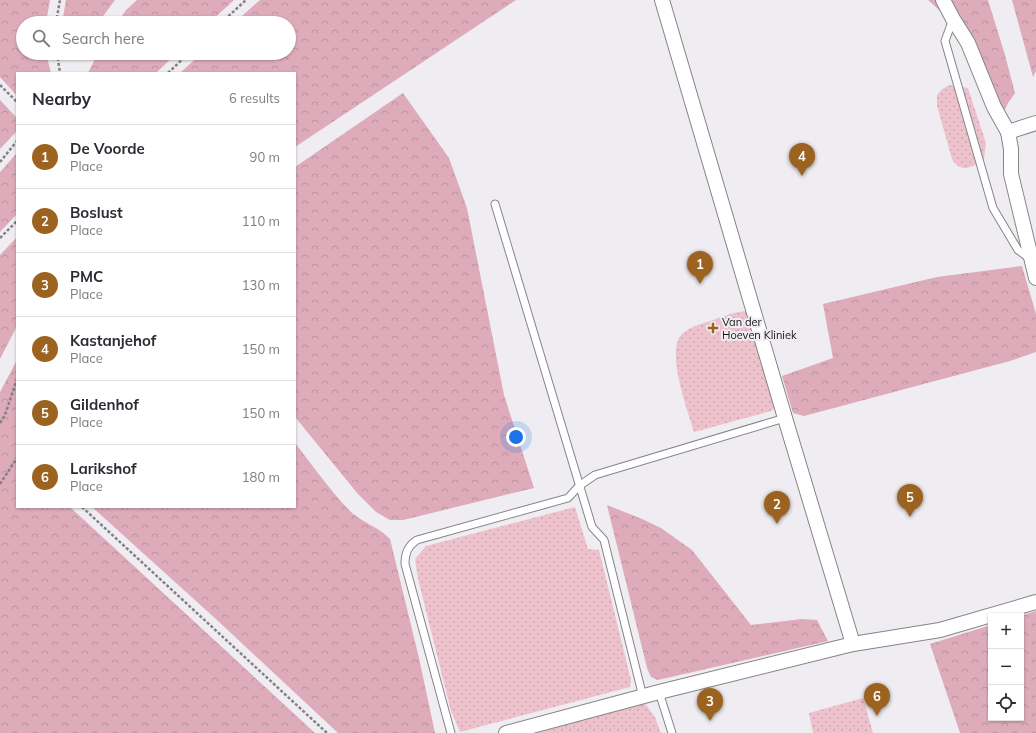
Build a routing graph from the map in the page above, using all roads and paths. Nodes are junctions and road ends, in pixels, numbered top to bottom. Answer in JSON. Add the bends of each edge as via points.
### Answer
{"nodes":[{"id":1,"x":60,"y":0,"type":"edge"},
{"id":2,"x":246,"y":0,"type":"edge"},
{"id":3,"x":662,"y":0,"type":"edge"},
{"id":4,"x":944,"y":0,"type":"edge"},
{"id":5,"x":57,"y":16,"type":"edge"},
{"id":6,"x":229,"y":16,"type":"edge"},
{"id":7,"x":953,"y":19,"type":"junction"},
{"id":8,"x":59,"y":60,"type":"edge"},
{"id":9,"x":182,"y":60,"type":"edge"},
{"id":10,"x":60,"y":72,"type":"edge"},
{"id":11,"x":169,"y":72,"type":"edge"},
{"id":12,"x":0,"y":86,"type":"edge"},
{"id":13,"x":16,"y":101,"type":"edge"},
{"id":14,"x":1036,"y":123,"type":"edge"},
{"id":15,"x":1008,"y":132,"type":"junction"},
{"id":16,"x":16,"y":141,"type":"edge"},
{"id":17,"x":0,"y":162,"type":"edge"},
{"id":18,"x":495,"y":204,"type":"dead end"},
{"id":19,"x":16,"y":222,"type":"edge"},
{"id":20,"x":0,"y":238,"type":"edge"},
{"id":21,"x":1031,"y":259,"type":"junction"},
{"id":22,"x":1036,"y":278,"type":"edge"},
{"id":23,"x":16,"y":382,"type":"edge"},
{"id":24,"x":785,"y":418,"type":"junction"},
{"id":25,"x":0,"y":423,"type":"edge"},
{"id":26,"x":16,"y":460,"type":"edge"},
{"id":27,"x":0,"y":484,"type":"edge"},
{"id":28,"x":579,"y":486,"type":"junction"},
{"id":29,"x":83,"y":508,"type":"edge"},
{"id":30,"x":1036,"y":602,"type":"edge"},
{"id":31,"x":853,"y":644,"type":"junction"},
{"id":32,"x":659,"y":692,"type":"junction"},
{"id":33,"x":643,"y":697,"type":"junction"},
{"id":34,"x":326,"y":733,"type":"edge"},
{"id":35,"x":451,"y":733,"type":"edge"},
{"id":36,"x":506,"y":733,"type":"edge"},
{"id":37,"x":672,"y":733,"type":"edge"}],
"edges":[{"from":1,"to":5,"type":"path"},
{"from":2,"to":6,"type":"path"},
{"from":3,"to":24,"type":"street"},
{"from":4,"to":7,"type":"street"},
{"from":7,"to":15,"type":"street","via":[[968,43],[994,106]]},
{"from":7,"to":21,"type":"lane","via":[[945,41],[993,208],[1018,250]]},
{"from":8,"to":10,"type":"path"},
{"from":9,"to":11,"type":"path"},
{"from":12,"to":13,"type":"path"},
{"from":14,"to":15,"type":"street"},
{"from":15,"to":21,"type":"street","via":[[1012,174]]},
{"from":16,"to":17,"type":"path"},
{"from":18,"to":28,"type":"lane"},
{"from":19,"to":20,"type":"path"},
{"from":21,"to":22,"type":"street"},
{"from":23,"to":25,"type":"path"},
{"from":24,"to":28,"type":"lane","via":[[595,475]]},
{"from":24,"to":31,"type":"street"},
{"from":26,"to":27,"type":"path"},
{"from":28,"to":33,"type":"lane","via":[[592,528],[604,540]]},
{"from":28,"to":35,"type":"lane","via":[[568,498],[417,540],[408,549],[405,564]]},
{"from":29,"to":34,"type":"path"},
{"from":30,"to":31,"type":"street","via":[[940,630]]},
{"from":31,"to":32,"type":"street"},
{"from":32,"to":33,"type":"street"},
{"from":32,"to":37,"type":"lane"},
{"from":33,"to":36,"type":"street"}]}
